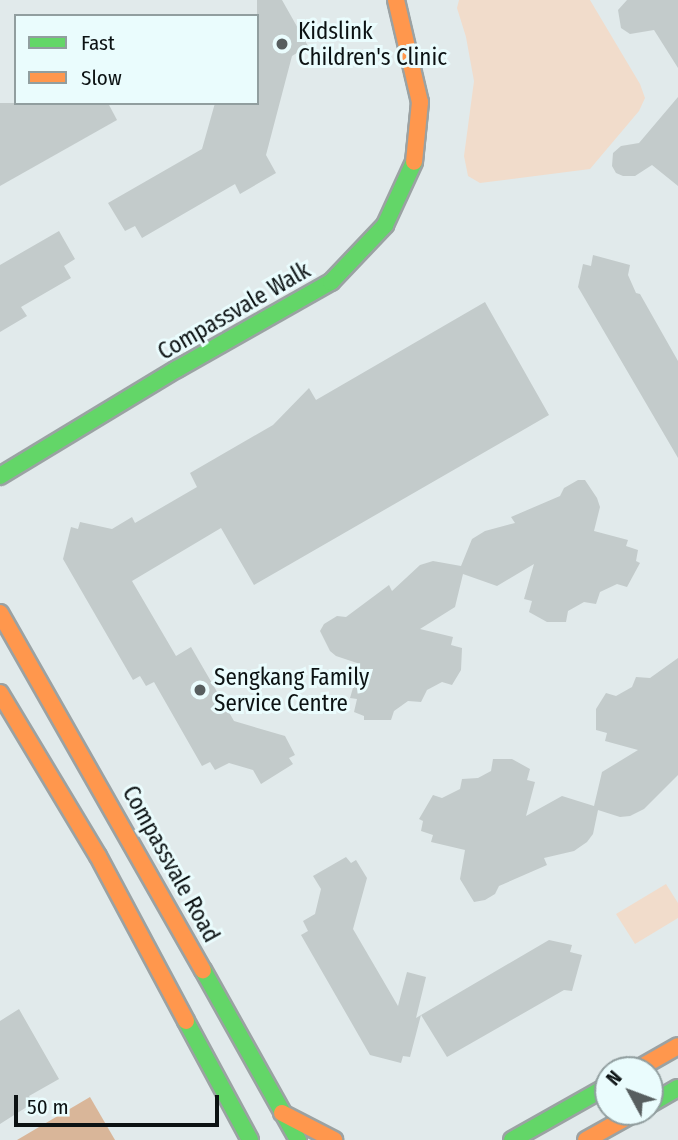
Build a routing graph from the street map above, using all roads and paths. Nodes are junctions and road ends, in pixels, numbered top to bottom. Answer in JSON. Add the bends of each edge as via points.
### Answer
{"nodes":[{"id":1,"x":396,"y":0,"type":"edge"},
{"id":2,"x":0,"y":476,"type":"edge"},
{"id":3,"x":0,"y":614,"type":"edge"},
{"id":4,"x":0,"y":693,"type":"edge"},
{"id":5,"x":678,"y":1046,"type":"edge"},
{"id":6,"x":660,"y":1056,"type":"edge"},
{"id":7,"x":594,"y":1094,"type":"edge"},
{"id":8,"x":282,"y":1113,"type":"junction"},
{"id":9,"x":611,"y":1126,"type":"edge"},
{"id":10,"x":246,"y":1137,"type":"edge"},
{"id":11,"x":298,"y":1140,"type":"edge"},
{"id":12,"x":334,"y":1140,"type":"edge"},
{"id":13,"x":512,"y":1140,"type":"edge"},
{"id":14,"x":586,"y":1140,"type":"edge"}],
"edges":[{"from":1,"to":2,"type":"street","name":"Compassvale Walk","via":[[420,102],[414,162],[385,225],[331,282]]},
{"from":3,"to":8,"type":"street","name":"Compassvale Road"},
{"from":4,"to":10,"type":"street","via":[[98,856]]},
{"from":5,"to":6,"type":"street"},
{"from":7,"to":13,"type":"street"},
{"from":8,"to":11,"type":"street","name":"Compassvale Road"},
{"from":8,"to":12,"type":"street"},
{"from":9,"to":14,"type":"street"}]}
